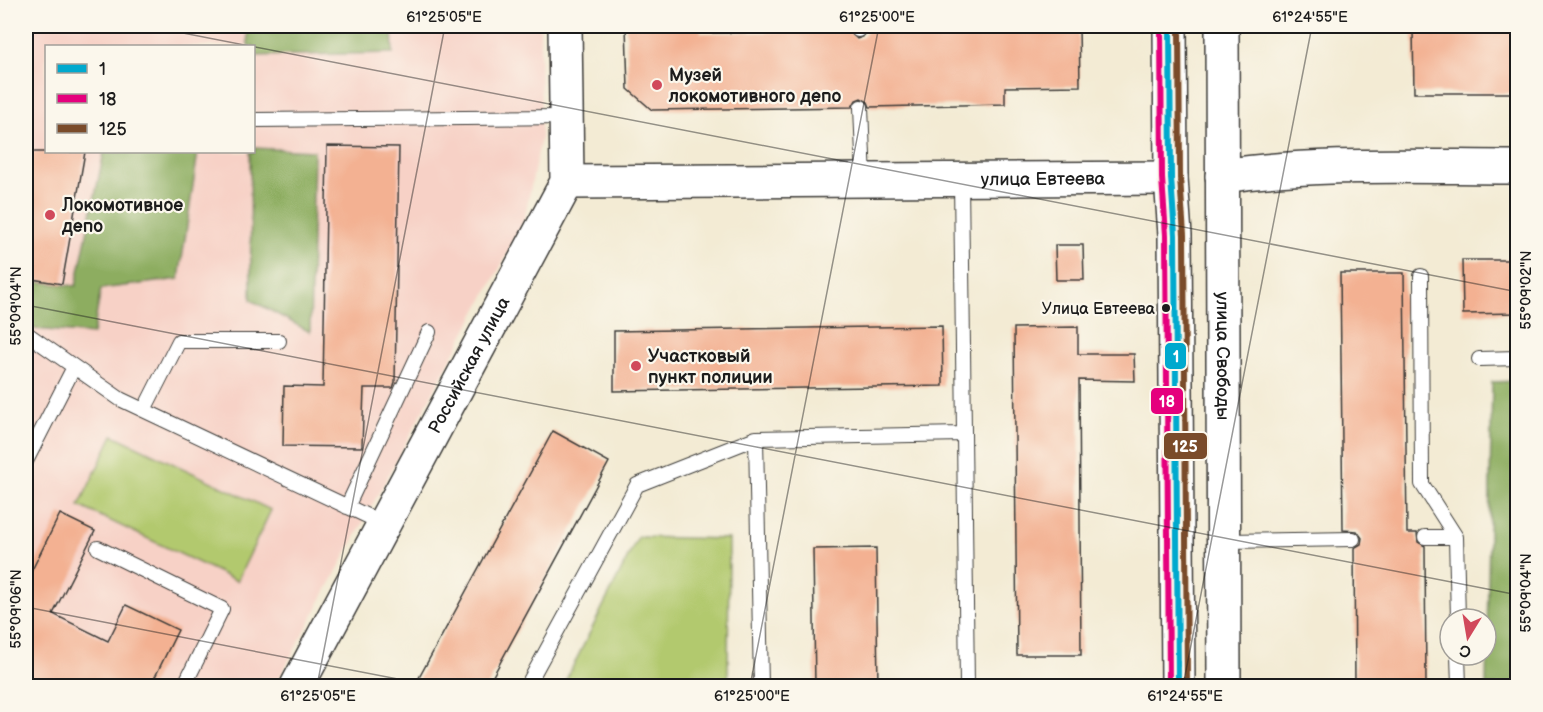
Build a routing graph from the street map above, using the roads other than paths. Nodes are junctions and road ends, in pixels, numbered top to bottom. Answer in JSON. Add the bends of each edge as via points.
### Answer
{"nodes":[{"id":1,"x":565,"y":26,"type":"edge"},
{"id":2,"x":1170,"y":26,"type":"edge"},
{"id":3,"x":1222,"y":26,"type":"edge"},
{"id":4,"x":861,"y":107,"type":"dead end"},
{"id":5,"x":566,"y":117,"type":"junction"},
{"id":6,"x":255,"y":120,"type":"edge"},
{"id":7,"x":1518,"y":166,"type":"edge"},
{"id":8,"x":1222,"y":176,"type":"junction"},
{"id":9,"x":1172,"y":178,"type":"junction"},
{"id":10,"x":864,"y":180,"type":"junction"},
{"id":11,"x":962,"y":180,"type":"junction"},
{"id":12,"x":567,"y":182,"type":"junction"},
{"id":13,"x":1421,"y":276,"type":"dead end"},
{"id":14,"x":429,"y":332,"type":"dead end"},
{"id":15,"x":26,"y":333,"type":"edge"},
{"id":16,"x":279,"y":341,"type":"dead end"},
{"id":17,"x":1518,"y":358,"type":"edge"},
{"id":18,"x":1479,"y":359,"type":"dead end"},
{"id":19,"x":74,"y":367,"type":"junction"},
{"id":20,"x":144,"y":410,"type":"junction"},
{"id":21,"x":964,"y":434,"type":"junction"},
{"id":22,"x":756,"y":438,"type":"junction"},
{"id":23,"x":26,"y":460,"type":"edge"},
{"id":24,"x":347,"y":507,"type":"junction"},
{"id":25,"x":384,"y":524,"type":"junction"},
{"id":26,"x":1425,"y":537,"type":"dead end"},
{"id":27,"x":1456,"y":537,"type":"junction"},
{"id":28,"x":1353,"y":539,"type":"dead end"},
{"id":29,"x":1224,"y":541,"type":"junction"},
{"id":30,"x":99,"y":548,"type":"dead end"},
{"id":31,"x":1458,"y":607,"type":"edge"},
{"id":32,"x":1458,"y":667,"type":"edge"},
{"id":33,"x":184,"y":687,"type":"edge"},
{"id":34,"x":297,"y":687,"type":"edge"},
{"id":35,"x":527,"y":687,"type":"edge"},
{"id":36,"x":761,"y":687,"type":"edge"},
{"id":37,"x":967,"y":687,"type":"edge"},
{"id":38,"x":1178,"y":687,"type":"edge"},
{"id":39,"x":1224,"y":687,"type":"edge"},
{"id":40,"x":1459,"y":687,"type":"edge"}],
"edges":[{"from":1,"to":5,"type":"main road","name":"Российская улица"},
{"from":2,"to":9,"type":"main road"},
{"from":3,"to":8,"type":"main road","name":"улица Свободы"},
{"from":4,"to":10,"type":"lane"},
{"from":5,"to":6,"type":"lane"},
{"from":5,"to":12,"type":"main road","name":"Российская улица"},
{"from":7,"to":8,"type":"main road","name":"улица Евтеева","via":[[1305,168]]},
{"from":8,"to":9,"type":"main road","name":"улица Евтеева"},
{"from":8,"to":29,"type":"main road","name":"улица Свободы"},
{"from":9,"to":11,"type":"main road","name":"улица Евтеева"},
{"from":9,"to":38,"type":"main road"},
{"from":10,"to":11,"type":"main road","name":"улица Евтеева"},
{"from":10,"to":12,"type":"main road","name":"улица Евтеева"},
{"from":11,"to":21,"type":"lane"},
{"from":12,"to":25,"type":"main road","name":"Российская улица"},
{"from":13,"to":27,"type":"lane","via":[[1422,484]]},
{"from":14,"to":24,"type":"lane"},
{"from":15,"to":19,"type":"lane"},
{"from":16,"to":20,"type":"lane","via":[[179,341]]},
{"from":17,"to":18,"type":"lane"},
{"from":19,"to":20,"type":"lane","via":[[120,399]]},
{"from":19,"to":23,"type":"lane"},
{"from":20,"to":24,"type":"lane"},
{"from":21,"to":22,"type":"lane"},
{"from":21,"to":37,"type":"lane"},
{"from":22,"to":35,"type":"lane","via":[[637,485]]},
{"from":22,"to":36,"type":"lane"},
{"from":24,"to":25,"type":"lane"},
{"from":25,"to":34,"type":"main road","name":"Российская улица"},
{"from":26,"to":27,"type":"lane"},
{"from":27,"to":31,"type":"lane"},
{"from":28,"to":29,"type":"lane"},
{"from":29,"to":39,"type":"main road","name":"улица Свободы"},
{"from":30,"to":33,"type":"lane","via":[[222,609]]},
{"from":32,"to":40,"type":"lane"}]}
